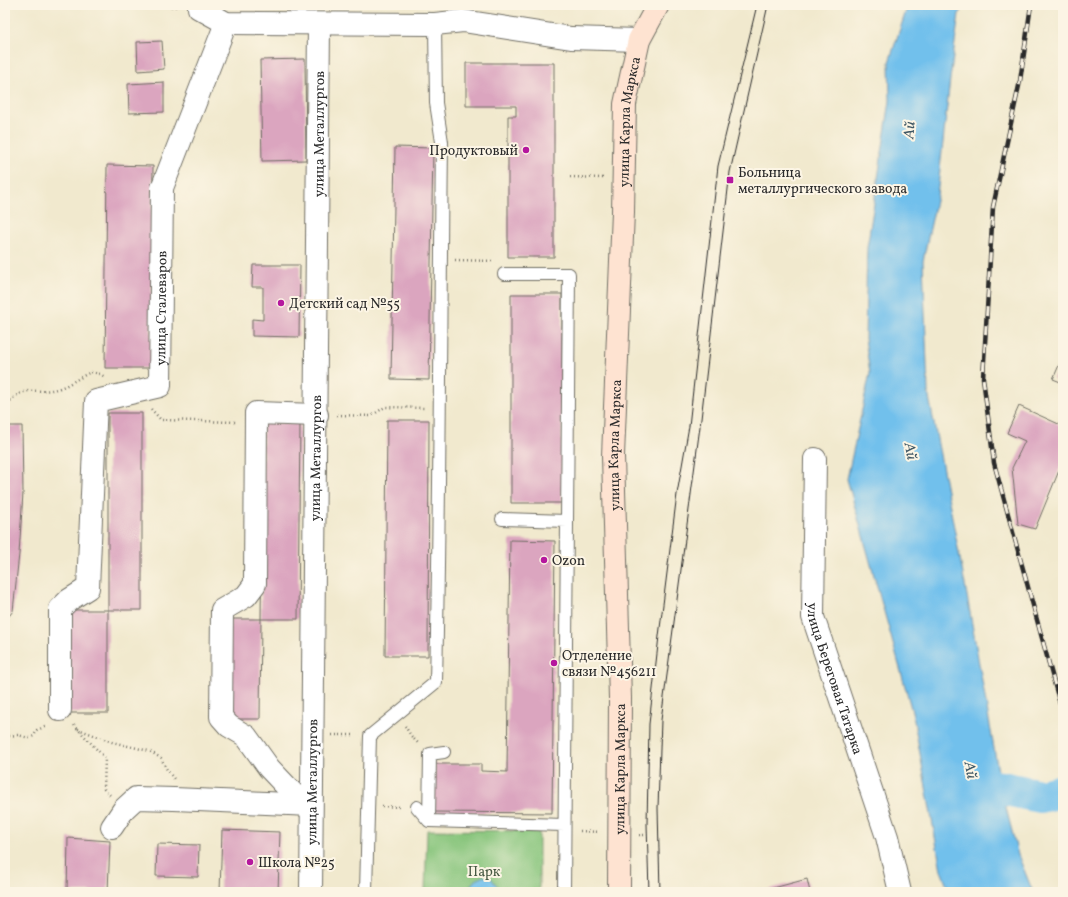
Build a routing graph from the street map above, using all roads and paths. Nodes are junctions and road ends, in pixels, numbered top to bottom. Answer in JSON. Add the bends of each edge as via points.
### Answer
{"nodes":[{"id":1,"x":143,"y":5,"type":"edge"},
{"id":2,"x":658,"y":5,"type":"edge"},
{"id":3,"x":199,"y":7,"type":"edge"},
{"id":4,"x":226,"y":23,"type":"junction"},
{"id":5,"x":320,"y":24,"type":"junction"},
{"id":6,"x":435,"y":24,"type":"junction"},
{"id":7,"x":639,"y":40,"type":"junction"},
{"id":8,"x":570,"y":177,"type":"dead end"},
{"id":9,"x":624,"y":178,"type":"junction"},
{"id":10,"x":441,"y":260,"type":"junction"},
{"id":11,"x":496,"y":261,"type":"dead end"},
{"id":12,"x":504,"y":274,"type":"dead end"},
{"id":13,"x":120,"y":395,"type":"junction"},
{"id":14,"x":5,"y":407,"type":"edge"},
{"id":15,"x":439,"y":408,"type":"junction"},
{"id":16,"x":317,"y":415,"type":"junction"},
{"id":17,"x":161,"y":420,"type":"dead end"},
{"id":18,"x":231,"y":422,"type":"dead end"},
{"id":19,"x":815,"y":459,"type":"dead end"},
{"id":20,"x":502,"y":519,"type":"dead end"},
{"id":21,"x":567,"y":521,"type":"junction"},
{"id":22,"x":60,"y":710,"type":"junction"},
{"id":23,"x":397,"y":713,"type":"junction"},
{"id":24,"x":77,"y":729,"type":"junction"},
{"id":25,"x":312,"y":735,"type":"junction"},
{"id":26,"x":358,"y":735,"type":"dead end"},
{"id":27,"x":5,"y":736,"type":"edge"},
{"id":28,"x":444,"y":752,"type":"dead end"},
{"id":29,"x":430,"y":754,"type":"junction"},
{"id":30,"x":175,"y":780,"type":"dead end"},
{"id":31,"x":104,"y":789,"type":"dead end"},
{"id":32,"x":308,"y":805,"type":"junction"},
{"id":33,"x":368,"y":805,"type":"junction"},
{"id":34,"x":417,"y":807,"type":"joint"},
{"id":35,"x":429,"y":821,"type":"junction"},
{"id":36,"x":564,"y":825,"type":"junction"},
{"id":37,"x":112,"y":827,"type":"dead end"},
{"id":38,"x":311,"y":892,"type":"edge"},
{"id":39,"x":366,"y":892,"type":"edge"},
{"id":40,"x":564,"y":892,"type":"edge"},
{"id":41,"x":619,"y":892,"type":"edge"},
{"id":42,"x":900,"y":892,"type":"edge"}],
"edges":[{"from":1,"to":3,"type":"path"},
{"from":2,"to":7,"type":"main road","name":"улица Карла Маркса"},
{"from":3,"to":4,"type":"street"},
{"from":4,"to":5,"type":"street"},
{"from":4,"to":13,"type":"street","name":"улица Сталеваров","via":[[162,188],[160,386]]},
{"from":5,"to":6,"type":"street"},
{"from":5,"to":16,"type":"street","name":"улица Металлургов"},
{"from":6,"to":7,"type":"street","via":[[463,21],[572,38]]},
{"from":6,"to":10,"type":"lane","via":[[436,103],[442,142]]},
{"from":7,"to":9,"type":"main road","name":"улица Карла Маркса","via":[[625,104]]},
{"from":8,"to":9,"type":"path"},
{"from":9,"to":41,"type":"main road","name":"улица Карла Маркса","via":[[613,456],[620,706]]},
{"from":10,"to":11,"type":"path"},
{"from":10,"to":15,"type":"lane"},
{"from":12,"to":21,"type":"lane","via":[[569,274]]},
{"from":13,"to":14,"type":"path","via":[[112,382],[100,374],[91,372],[61,388],[24,391]]},
{"from":13,"to":22,"type":"street","name":"улица Сталеваров","via":[[96,401],[88,588],[69,600],[60,610]]},
{"from":15,"to":16,"type":"path","via":[[385,407],[371,416]]},
{"from":15,"to":23,"type":"lane","via":[[436,682]]},
{"from":16,"to":25,"type":"street","name":"улица Металлургов"},
{"from":16,"to":32,"type":"street","via":[[256,413],[255,584],[246,596],[222,610],[221,716],[229,726],[246,736],[269,768]]},
{"from":17,"to":18,"type":"path"},
{"from":19,"to":42,"type":"street","name":"улица Береговая Татарка","via":[[813,617],[888,836]]},
{"from":20,"to":21,"type":"lane"},
{"from":21,"to":36,"type":"lane"},
{"from":22,"to":24,"type":"path"},
{"from":22,"to":27,"type":"path","via":[[49,724],[37,730],[34,736]]},
{"from":23,"to":29,"type":"path","via":[[411,736]]},
{"from":23,"to":33,"type":"lane","via":[[370,736]]},
{"from":24,"to":30,"type":"path","via":[[112,742],[149,751],[161,758]]},
{"from":24,"to":31,"type":"path","via":[[105,758]]},
{"from":25,"to":26,"type":"path"},
{"from":25,"to":32,"type":"street","name":"улица Металлургов"},
{"from":28,"to":29,"type":"lane"},
{"from":29,"to":35,"type":"lane"},
{"from":32,"to":37,"type":"street","via":[[136,798],[124,809]]},
{"from":32,"to":38,"type":"street","name":"улица Металлургов"},
{"from":33,"to":34,"type":"path"},
{"from":33,"to":39,"type":"lane"},
{"from":34,"to":35,"type":"lane"},
{"from":35,"to":36,"type":"lane"},
{"from":36,"to":40,"type":"lane"}]}
